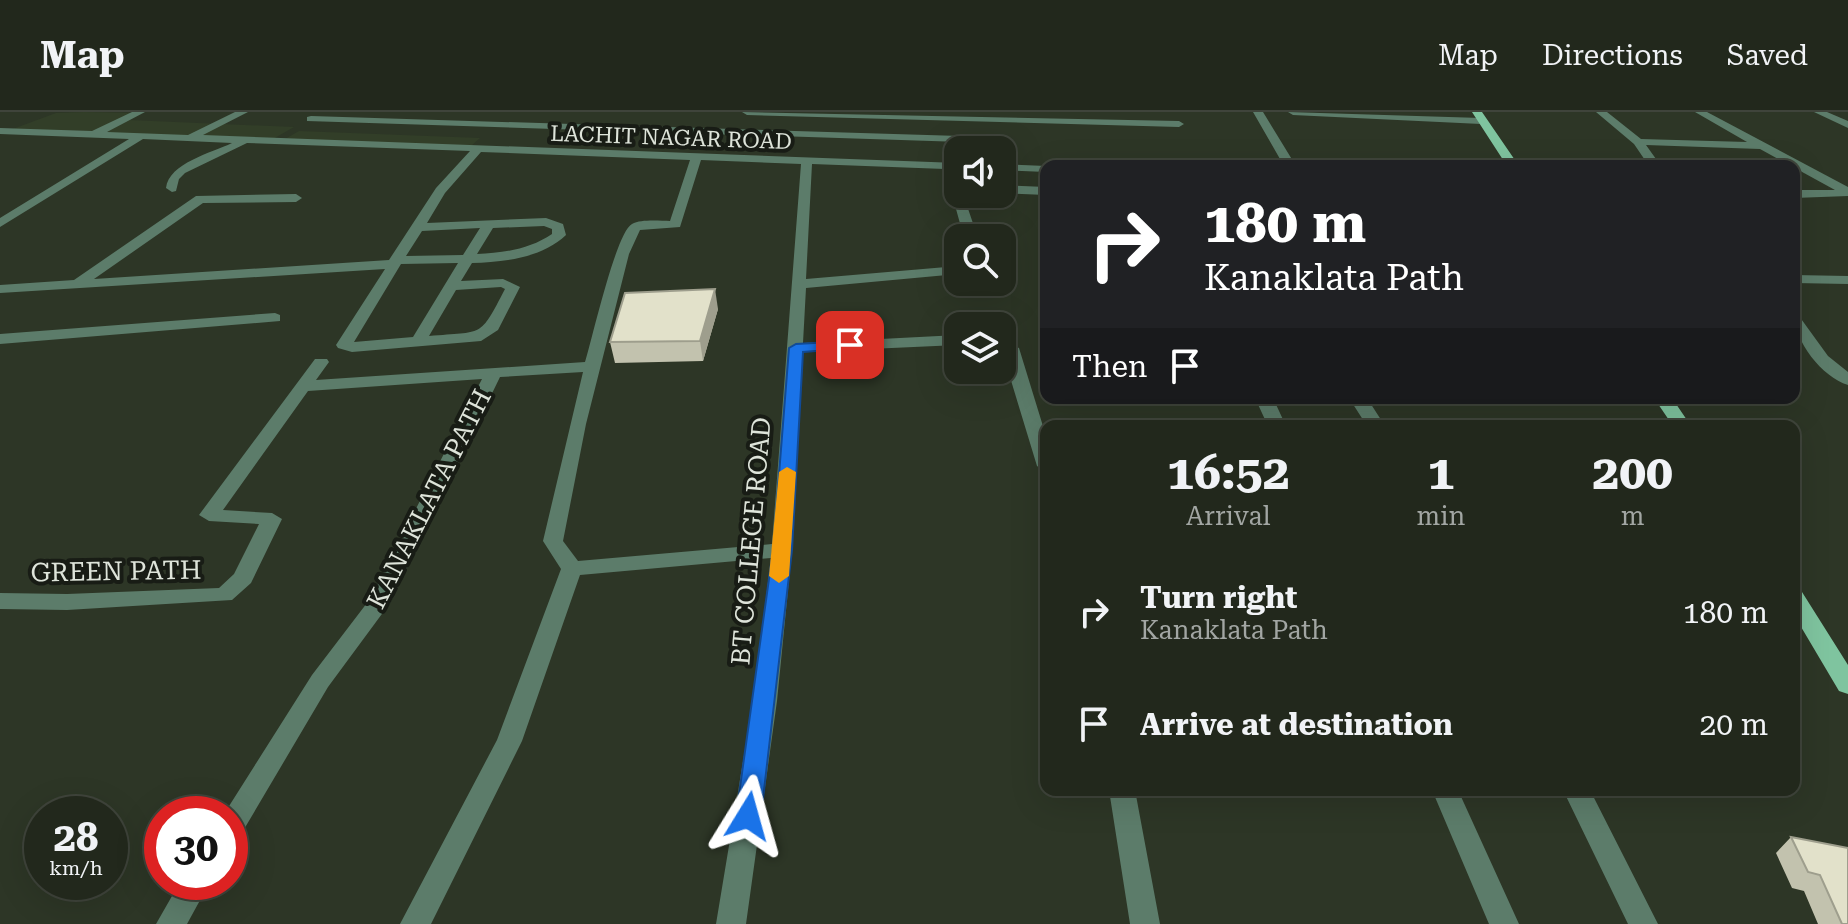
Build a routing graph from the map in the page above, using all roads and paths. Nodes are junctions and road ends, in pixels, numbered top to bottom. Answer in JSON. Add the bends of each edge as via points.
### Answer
{"nodes":[{"id":1,"x":140,"y":112,"type":"edge"},
{"id":2,"x":243,"y":112,"type":"edge"},
{"id":3,"x":323,"y":112,"type":"edge"},
{"id":4,"x":747,"y":112,"type":"edge"},
{"id":5,"x":1258,"y":112,"type":"edge"},
{"id":6,"x":1293,"y":112,"type":"edge"},
{"id":7,"x":1601,"y":112,"type":"edge"},
{"id":8,"x":1700,"y":112,"type":"edge"},
{"id":9,"x":1819,"y":112,"type":"edge"},
{"id":10,"x":1007,"y":115,"type":"edge"},
{"id":11,"x":1479,"y":116,"type":"edge"},
{"id":12,"x":311,"y":119,"type":"junction"},
{"id":13,"x":1179,"y":124,"type":"dead end"},
{"id":14,"x":1848,"y":125,"type":"edge"},
{"id":15,"x":666,"y":127,"type":"junction"},
{"id":16,"x":0,"y":131,"type":"edge"},
{"id":17,"x":92,"y":135,"type":"junction"},
{"id":18,"x":994,"y":136,"type":"edge"},
{"id":19,"x":141,"y":137,"type":"junction"},
{"id":20,"x":188,"y":139,"type":"junction"},
{"id":21,"x":243,"y":141,"type":"junction"},
{"id":22,"x":944,"y":142,"type":"edge"},
{"id":23,"x":1638,"y":142,"type":"junction"},
{"id":24,"x":272,"y":143,"type":"junction"},
{"id":25,"x":1762,"y":146,"type":"junction"},
{"id":26,"x":477,"y":150,"type":"junction"},
{"id":27,"x":648,"y":156,"type":"junction"},
{"id":28,"x":696,"y":157,"type":"junction"},
{"id":29,"x":1286,"y":160,"type":"edge"},
{"id":30,"x":1509,"y":160,"type":"edge"},
{"id":31,"x":1651,"y":160,"type":"edge"},
{"id":32,"x":1788,"y":160,"type":"edge"},
{"id":33,"x":807,"y":161,"type":"junction"},
{"id":34,"x":944,"y":166,"type":"edge"},
{"id":35,"x":1800,"y":166,"type":"edge"},
{"id":36,"x":1016,"y":168,"type":"edge"},
{"id":37,"x":1040,"y":169,"type":"edge"},
{"id":38,"x":172,"y":188,"type":"dead end"},
{"id":39,"x":1016,"y":190,"type":"edge"},
{"id":40,"x":1040,"y":191,"type":"edge"},
{"id":41,"x":1848,"y":192,"type":"edge"},
{"id":42,"x":1800,"y":194,"type":"edge"},
{"id":43,"x":296,"y":198,"type":"dead end"},
{"id":44,"x":0,"y":223,"type":"edge"},
{"id":45,"x":489,"y":224,"type":"junction"},
{"id":46,"x":416,"y":227,"type":"junction"},
{"id":47,"x":471,"y":257,"type":"junction"},
{"id":48,"x":394,"y":262,"type":"junction"},
{"id":49,"x":944,"y":271,"type":"edge"},
{"id":50,"x":1800,"y":279,"type":"edge"},
{"id":51,"x":1848,"y":280,"type":"edge"},
{"id":52,"x":79,"y":283,"type":"junction"},
{"id":53,"x":800,"y":284,"type":"junction"},
{"id":54,"x":452,"y":286,"type":"junction"},
{"id":55,"x":0,"y":289,"type":"edge"},
{"id":56,"x":275,"y":318,"type":"dead end"},
{"id":57,"x":1800,"y":328,"type":"edge"},
{"id":58,"x":0,"y":339,"type":"edge"},
{"id":59,"x":944,"y":341,"type":"edge"},
{"id":60,"x":417,"y":343,"type":"junction"},
{"id":61,"x":796,"y":348,"type":"junction"},
{"id":62,"x":1822,"y":359,"type":"junction"},
{"id":63,"x":1848,"y":360,"type":"edge"},
{"id":64,"x":321,"y":362,"type":"dead end"},
{"id":65,"x":1016,"y":365,"type":"edge"},
{"id":66,"x":592,"y":366,"type":"junction"},
{"id":67,"x":494,"y":372,"type":"junction"},
{"id":68,"x":1848,"y":380,"type":"edge"},
{"id":69,"x":305,"y":386,"type":"junction"},
{"id":70,"x":1040,"y":446,"type":"edge"},
{"id":71,"x":782,"y":550,"type":"junction"},
{"id":72,"x":572,"y":569,"type":"junction"},
{"id":73,"x":0,"y":601,"type":"edge"},
{"id":74,"x":1800,"y":607,"type":"edge"},
{"id":75,"x":1848,"y":685,"type":"edge"},
{"id":76,"x":1123,"y":796,"type":"edge"},
{"id":77,"x":1448,"y":796,"type":"edge"},
{"id":78,"x":1579,"y":796,"type":"edge"},
{"id":79,"x":248,"y":799,"type":"edge"},
{"id":80,"x":185,"y":900,"type":"edge"},
{"id":81,"x":171,"y":924,"type":"edge"},
{"id":82,"x":415,"y":924,"type":"edge"},
{"id":83,"x":731,"y":924,"type":"edge"},
{"id":84,"x":1145,"y":924,"type":"edge"},
{"id":85,"x":1504,"y":924,"type":"edge"},
{"id":86,"x":1643,"y":924,"type":"edge"}],
"edges":[{"from":1,"to":17,"type":"street"},
{"from":2,"to":20,"type":"street"},
{"from":3,"to":12,"type":"street"},
{"from":4,"to":10,"type":"street"},
{"from":5,"to":29,"type":"street"},
{"from":6,"to":11,"type":"street"},
{"from":7,"to":23,"type":"street"},
{"from":8,"to":25,"type":"street"},
{"from":9,"to":14,"type":"street"},
{"from":10,"to":13,"type":"street"},
{"from":10,"to":18,"type":"street"},
{"from":11,"to":30,"type":"main road"},
{"from":12,"to":15,"type":"street"},
{"from":12,"to":24,"type":"street"},
{"from":15,"to":22,"type":"street"},
{"from":15,"to":27,"type":"street"},
{"from":16,"to":17,"type":"street","name":"LACHIT NAGAR ROAD"},
{"from":17,"to":19,"type":"street","name":"LACHIT NAGAR ROAD"},
{"from":19,"to":20,"type":"street","name":"LACHIT NAGAR ROAD"},
{"from":19,"to":44,"type":"street"},
{"from":20,"to":21,"type":"street","name":"LACHIT NAGAR ROAD"},
{"from":21,"to":24,"type":"street","name":"LACHIT NAGAR ROAD"},
{"from":21,"to":38,"type":"street","via":[[181,171]]},
{"from":23,"to":25,"type":"street"},
{"from":23,"to":31,"type":"street"},
{"from":24,"to":26,"type":"street","name":"LACHIT NAGAR ROAD"},
{"from":25,"to":32,"type":"street"},
{"from":26,"to":27,"type":"street","name":"LACHIT NAGAR ROAD"},
{"from":26,"to":46,"type":"street"},
{"from":27,"to":28,"type":"street","name":"LACHIT NAGAR ROAD"},
{"from":28,"to":33,"type":"street","name":"LACHIT NAGAR ROAD"},
{"from":28,"to":66,"type":"street","via":[[675,224],[635,227],[622,254]]},
{"from":33,"to":34,"type":"street","name":"LACHIT NAGAR ROAD"},
{"from":33,"to":53,"type":"street","name":"BT COLLEGE ROAD"},
{"from":35,"to":41,"type":"street"},
{"from":36,"to":37,"type":"street"},
{"from":39,"to":40,"type":"street"},
{"from":41,"to":42,"type":"street"},
{"from":43,"to":52,"type":"street","via":[[200,199]]},
{"from":45,"to":46,"type":"street"},
{"from":45,"to":47,"type":"street"},
{"from":45,"to":47,"type":"street","via":[[546,222],[558,227],[559,235],[537,251]]},
{"from":46,"to":48,"type":"street"},
{"from":47,"to":48,"type":"street"},
{"from":47,"to":54,"type":"street"},
{"from":48,"to":52,"type":"street"},
{"from":48,"to":60,"type":"street","via":[[344,345]]},
{"from":49,"to":53,"type":"street"},
{"from":50,"to":51,"type":"street"},
{"from":52,"to":55,"type":"street"},
{"from":53,"to":61,"type":"street","name":"BT COLLEGE ROAD"},
{"from":54,"to":60,"type":"street"},
{"from":54,"to":60,"type":"street","via":[[513,287],[493,327],[481,336]]},
{"from":56,"to":58,"type":"street"},
{"from":57,"to":62,"type":"street"},
{"from":59,"to":61,"type":"street"},
{"from":61,"to":71,"type":"street","name":"BT COLLEGE ROAD"},
{"from":62,"to":63,"type":"street"},
{"from":62,"to":68,"type":"street"},
{"from":64,"to":69,"type":"street","name":"GREEN PATH"},
{"from":65,"to":70,"type":"street"},
{"from":66,"to":67,"type":"street","name":"KANAKLATA PATH"},
{"from":66,"to":72,"type":"street","via":[[553,541]]},
{"from":67,"to":69,"type":"street"},
{"from":67,"to":79,"type":"street","name":"KANAKLATA PATH","via":[[379,603],[320,681]]},
{"from":69,"to":73,"type":"street","name":"GREEN PATH","via":[[209,515],[272,519],[243,578],[224,595]]},
{"from":71,"to":72,"type":"street"},
{"from":71,"to":83,"type":"street","name":"BT COLLEGE ROAD"},
{"from":72,"to":82,"type":"street","via":[[509,741]]},
{"from":74,"to":75,"type":"main road"},
{"from":76,"to":84,"type":"street"},
{"from":77,"to":85,"type":"street"},
{"from":78,"to":86,"type":"street"},
{"from":80,"to":81,"type":"street"}]}
